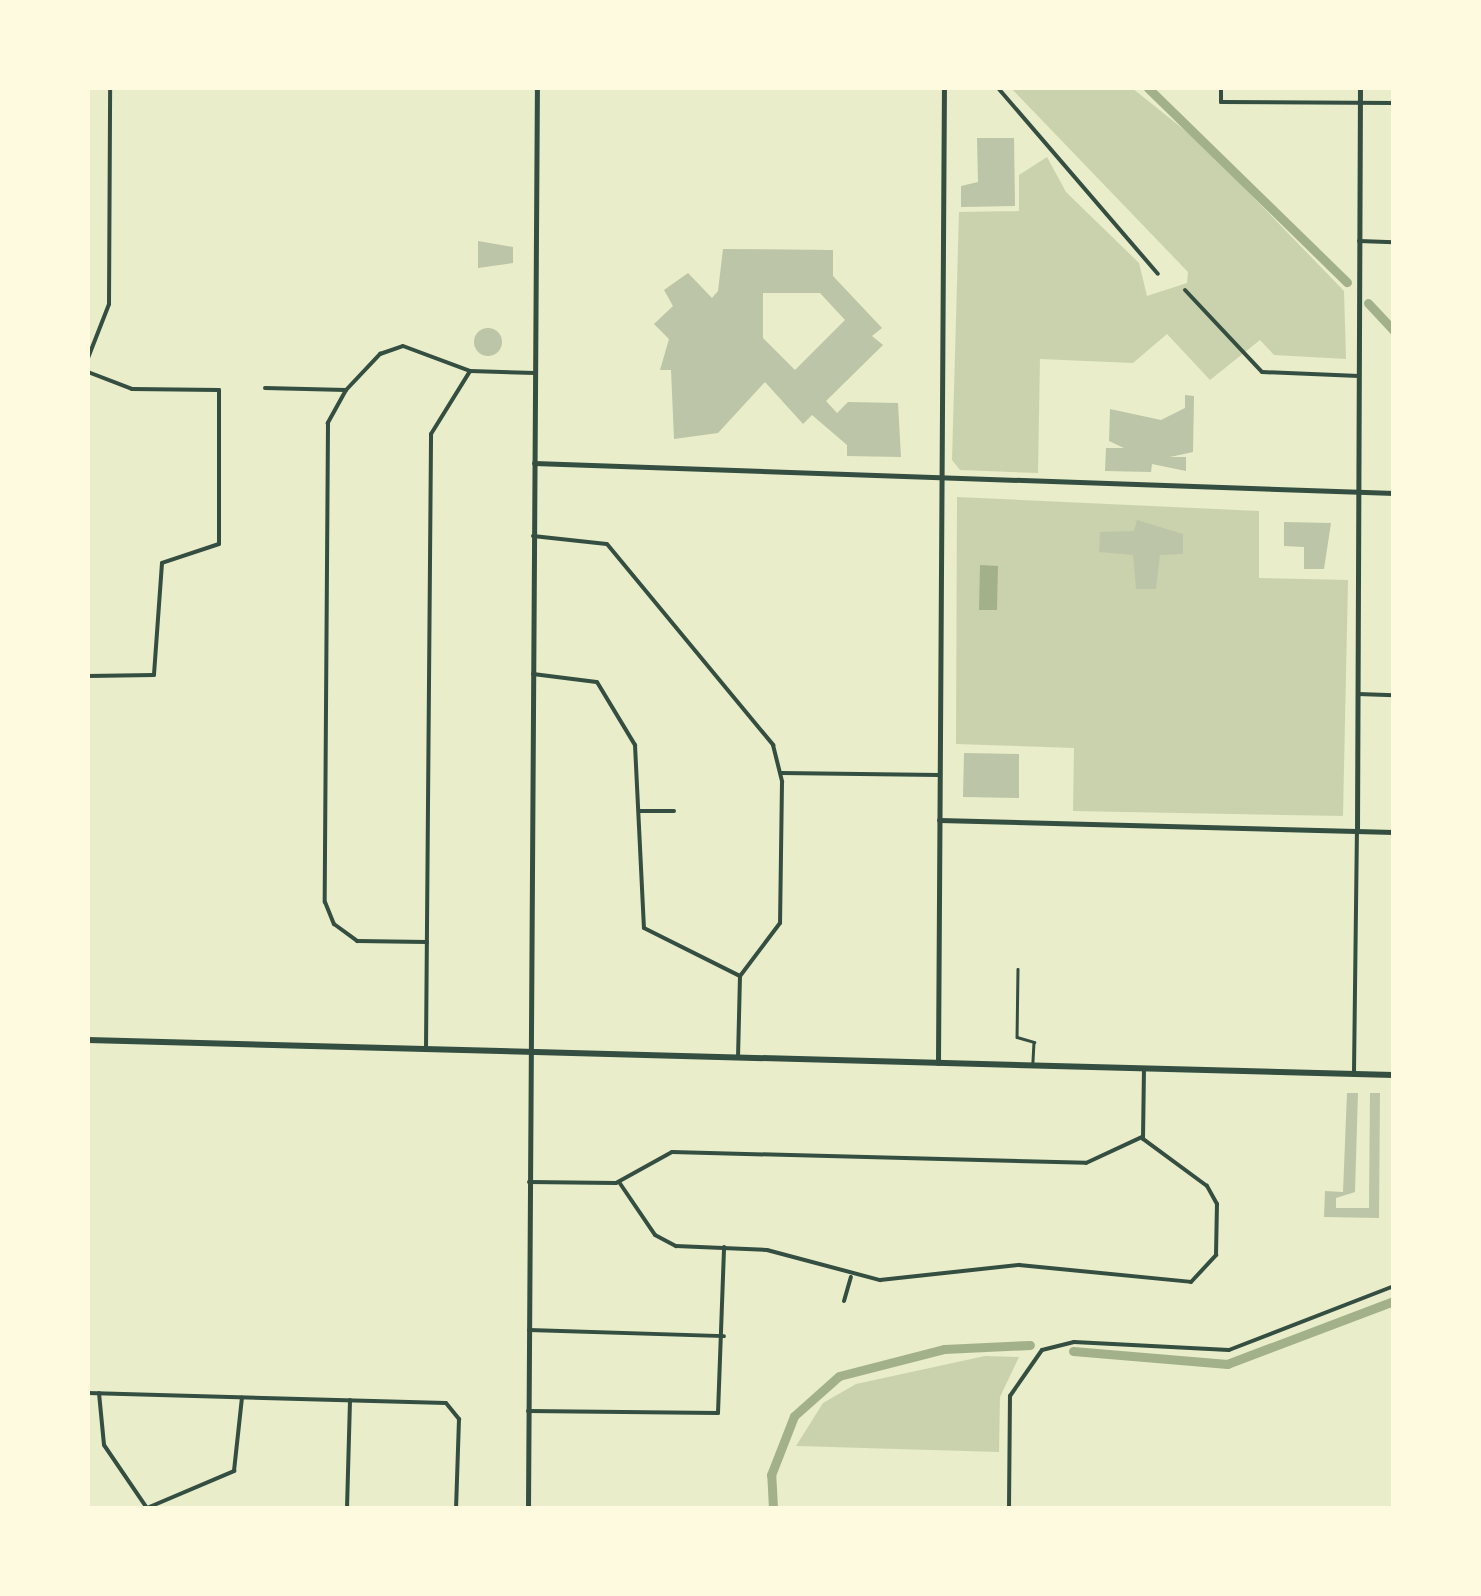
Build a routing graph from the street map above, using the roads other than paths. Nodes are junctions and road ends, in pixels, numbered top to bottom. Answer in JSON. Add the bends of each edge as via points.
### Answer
{"nodes":[{"id":1,"x":110,"y":88,"type":"edge"},
{"id":2,"x":536,"y":88,"type":"edge"},
{"id":3,"x":944,"y":88,"type":"edge"},
{"id":4,"x":998,"y":88,"type":"edge"},
{"id":5,"x":1221,"y":88,"type":"edge"},
{"id":6,"x":1360,"y":88,"type":"edge"},
{"id":7,"x":1360,"y":103,"type":"junction"},
{"id":8,"x":1394,"y":103,"type":"edge"},
{"id":9,"x":1359,"y":242,"type":"junction"},
{"id":10,"x":1394,"y":242,"type":"edge"},
{"id":11,"x":1158,"y":274,"type":"dead end"},
{"id":12,"x":1184,"y":290,"type":"dead end"},
{"id":13,"x":88,"y":358,"type":"edge"},
{"id":14,"x":470,"y":371,"type":"junction"},
{"id":15,"x":88,"y":372,"type":"edge"},
{"id":16,"x":535,"y":374,"type":"junction"},
{"id":17,"x":1359,"y":376,"type":"junction"},
{"id":18,"x":265,"y":388,"type":"dead end"},
{"id":19,"x":346,"y":390,"type":"junction"},
{"id":20,"x":534,"y":462,"type":"junction"},
{"id":21,"x":941,"y":480,"type":"junction"},
{"id":22,"x":1358,"y":491,"type":"junction"},
{"id":23,"x":1394,"y":493,"type":"edge"},
{"id":24,"x":533,"y":536,"type":"junction"},
{"id":25,"x":532,"y":674,"type":"junction"},
{"id":26,"x":88,"y":676,"type":"edge"},
{"id":27,"x":1358,"y":694,"type":"junction"},
{"id":28,"x":1394,"y":694,"type":"edge"},
{"id":29,"x":781,"y":773,"type":"junction"},
{"id":30,"x":940,"y":775,"type":"junction"},
{"id":31,"x":639,"y":811,"type":"junction"},
{"id":32,"x":674,"y":811,"type":"dead end"},
{"id":33,"x":939,"y":820,"type":"junction"},
{"id":34,"x":1357,"y":831,"type":"junction"},
{"id":35,"x":1394,"y":832,"type":"edge"},
{"id":36,"x":427,"y":942,"type":"junction"},
{"id":37,"x":1018,"y":969,"type":"dead end"},
{"id":38,"x":740,"y":976,"type":"junction"},
{"id":39,"x":88,"y":1040,"type":"edge"},
{"id":40,"x":426,"y":1049,"type":"junction"},
{"id":41,"x":530,"y":1052,"type":"junction"},
{"id":42,"x":738,"y":1058,"type":"junction"},
{"id":43,"x":938,"y":1063,"type":"junction"},
{"id":44,"x":1032,"y":1065,"type":"junction"},
{"id":45,"x":1144,"y":1068,"type":"junction"},
{"id":46,"x":1354,"y":1074,"type":"junction"},
{"id":47,"x":1394,"y":1074,"type":"edge"},
{"id":48,"x":1142,"y":1136,"type":"junction"},
{"id":49,"x":529,"y":1182,"type":"junction"},
{"id":50,"x":620,"y":1182,"type":"junction"},
{"id":51,"x":724,"y":1247,"type":"junction"},
{"id":52,"x":852,"y":1275,"type":"junction"},
{"id":53,"x":1394,"y":1286,"type":"edge"},
{"id":54,"x":844,"y":1301,"type":"dead end"},
{"id":55,"x":528,"y":1330,"type":"junction"},
{"id":56,"x":724,"y":1336,"type":"junction"},
{"id":57,"x":88,"y":1393,"type":"edge"},
{"id":58,"x":99,"y":1393,"type":"junction"},
{"id":59,"x":242,"y":1397,"type":"junction"},
{"id":60,"x":350,"y":1400,"type":"junction"},
{"id":61,"x":528,"y":1411,"type":"junction"},
{"id":62,"x":147,"y":1508,"type":"edge"},
{"id":63,"x":347,"y":1508,"type":"edge"},
{"id":64,"x":456,"y":1508,"type":"edge"},
{"id":65,"x":528,"y":1508,"type":"edge"},
{"id":66,"x":1009,"y":1508,"type":"edge"}],
"edges":[{"from":1,"to":13,"type":"street","via":[[110,304]]},
{"from":2,"to":16,"type":"street"},
{"from":3,"to":21,"type":"street"},
{"from":4,"to":11,"type":"street"},
{"from":5,"to":7,"type":"street","via":[[1220,102]]},
{"from":6,"to":7,"type":"street"},
{"from":7,"to":8,"type":"street"},
{"from":7,"to":9,"type":"street"},
{"from":9,"to":10,"type":"street"},
{"from":9,"to":17,"type":"street"},
{"from":12,"to":17,"type":"street","via":[[1262,372]]},
{"from":14,"to":16,"type":"street"},
{"from":14,"to":19,"type":"street","via":[[394,348]]},
{"from":14,"to":36,"type":"street","via":[[431,434]]},
{"from":15,"to":26,"type":"street","via":[[132,389],[220,390],[219,544],[162,563],[156,673]]},
{"from":16,"to":20,"type":"street"},
{"from":17,"to":22,"type":"street"},
{"from":18,"to":19,"type":"street"},
{"from":19,"to":36,"type":"street","via":[[328,424],[325,902],[334,924],[357,941]]},
{"from":20,"to":21,"type":"street"},
{"from":20,"to":24,"type":"street"},
{"from":21,"to":22,"type":"street"},
{"from":21,"to":30,"type":"street"},
{"from":22,"to":23,"type":"street"},
{"from":22,"to":27,"type":"street"},
{"from":24,"to":25,"type":"street"},
{"from":24,"to":29,"type":"street","via":[[590,538],[614,550],[756,715]]},
{"from":25,"to":31,"type":"street","via":[[586,675],[602,688],[638,753]]},
{"from":25,"to":41,"type":"street"},
{"from":27,"to":28,"type":"street"},
{"from":27,"to":34,"type":"street"},
{"from":29,"to":30,"type":"street"},
{"from":29,"to":38,"type":"street","via":[[780,923]]},
{"from":30,"to":33,"type":"street"},
{"from":31,"to":32,"type":"street"},
{"from":31,"to":38,"type":"street","via":[[644,928]]},
{"from":33,"to":34,"type":"street"},
{"from":33,"to":43,"type":"street"},
{"from":34,"to":35,"type":"street"},
{"from":34,"to":46,"type":"street"},
{"from":36,"to":40,"type":"street"},
{"from":37,"to":44,"type":"lane","via":[[1017,1037],[1034,1042]]},
{"from":38,"to":42,"type":"street"},
{"from":39,"to":40,"type":"main road"},
{"from":40,"to":41,"type":"main road"},
{"from":41,"to":42,"type":"main road"},
{"from":41,"to":49,"type":"street"},
{"from":42,"to":43,"type":"main road"},
{"from":43,"to":44,"type":"main road"},
{"from":44,"to":45,"type":"main road"},
{"from":45,"to":46,"type":"main road"},
{"from":45,"to":48,"type":"street"},
{"from":46,"to":47,"type":"main road"},
{"from":48,"to":50,"type":"street","via":[[1086,1163],[666,1152]]},
{"from":48,"to":52,"type":"street","via":[[1214,1197],[1218,1247],[1204,1275],[1176,1284],[1019,1265],[918,1279]]},
{"from":49,"to":50,"type":"street"},
{"from":49,"to":55,"type":"street"},
{"from":50,"to":51,"type":"street","via":[[659,1238]]},
{"from":51,"to":52,"type":"street"},
{"from":51,"to":56,"type":"street"},
{"from":52,"to":54,"type":"street"},
{"from":53,"to":66,"type":"street","via":[[1243,1347],[1074,1342],[1034,1356],[1010,1396]]},
{"from":55,"to":56,"type":"street"},
{"from":55,"to":61,"type":"street"},
{"from":56,"to":61,"type":"street","via":[[718,1413]]},
{"from":57,"to":58,"type":"street"},
{"from":58,"to":59,"type":"street"},
{"from":58,"to":62,"type":"street","via":[[104,1445]]},
{"from":59,"to":60,"type":"street"},
{"from":59,"to":62,"type":"street","via":[[234,1471]]},
{"from":60,"to":63,"type":"street"},
{"from":60,"to":64,"type":"street","via":[[454,1408]]},
{"from":61,"to":65,"type":"street"}]}
